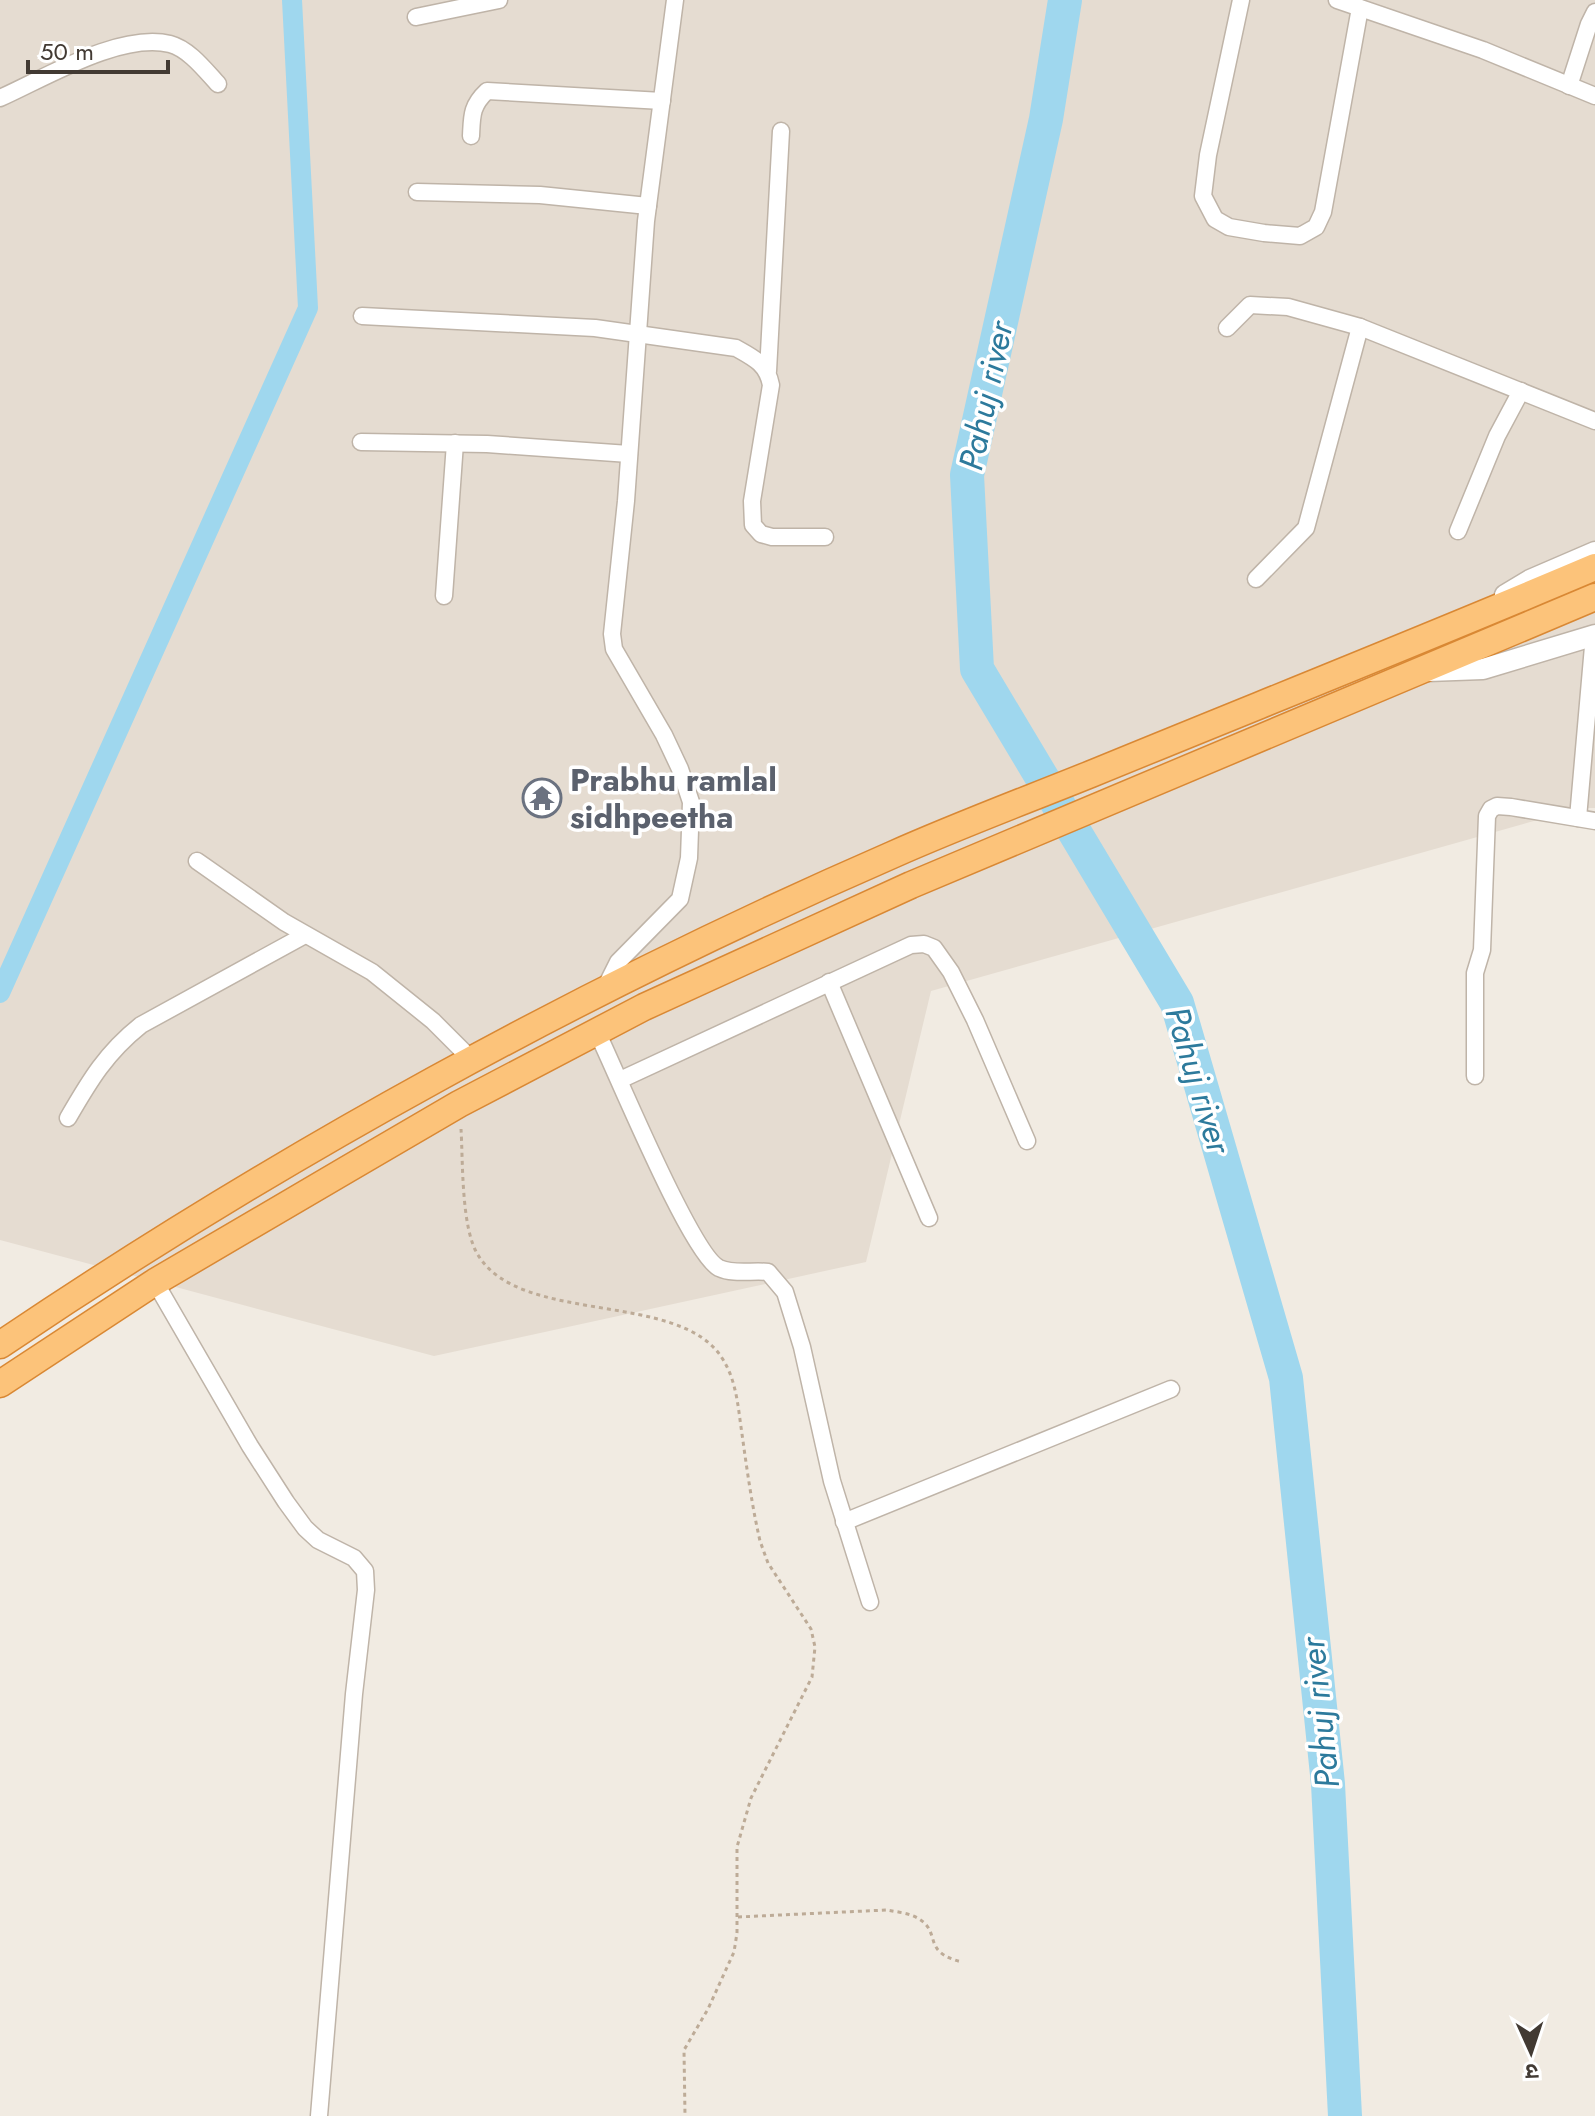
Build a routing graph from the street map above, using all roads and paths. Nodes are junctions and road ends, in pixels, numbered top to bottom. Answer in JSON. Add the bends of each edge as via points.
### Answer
{"nodes":[{"id":1,"x":499,"y":0,"type":"edge"},
{"id":2,"x":675,"y":0,"type":"edge"},
{"id":3,"x":1241,"y":0,"type":"edge"},
{"id":4,"x":1337,"y":0,"type":"edge"},
{"id":5,"x":1360,"y":8,"type":"junction"},
{"id":6,"x":1595,"y":12,"type":"edge"},
{"id":7,"x":416,"y":17,"type":"dead end"},
{"id":8,"x":218,"y":84,"type":"dead end"},
{"id":9,"x":1569,"y":86,"type":"junction"},
{"id":10,"x":1595,"y":96,"type":"edge"},
{"id":11,"x":0,"y":98,"type":"edge"},
{"id":12,"x":662,"y":101,"type":"junction"},
{"id":13,"x":781,"y":131,"type":"dead end"},
{"id":14,"x":471,"y":136,"type":"dead end"},
{"id":15,"x":417,"y":192,"type":"dead end"},
{"id":16,"x":648,"y":206,"type":"junction"},
{"id":17,"x":362,"y":316,"type":"dead end"},
{"id":18,"x":1360,"y":327,"type":"junction"},
{"id":19,"x":1227,"y":328,"type":"dead end"},
{"id":20,"x":637,"y":334,"type":"junction"},
{"id":21,"x":768,"y":371,"type":"junction"},
{"id":22,"x":1521,"y":391,"type":"junction"},
{"id":23,"x":1595,"y":421,"type":"edge"},
{"id":24,"x":361,"y":442,"type":"dead end"},
{"id":25,"x":455,"y":443,"type":"junction"},
{"id":26,"x":629,"y":454,"type":"junction"},
{"id":27,"x":1458,"y":531,"type":"dead end"},
{"id":28,"x":825,"y":537,"type":"dead end"},
{"id":29,"x":1595,"y":552,"type":"edge"},
{"id":30,"x":1595,"y":567,"type":"edge"},
{"id":31,"x":1256,"y":579,"type":"dead end"},
{"id":32,"x":444,"y":596,"type":"dead end"},
{"id":33,"x":1595,"y":597,"type":"edge"},
{"id":34,"x":1488,"y":612,"type":"junction"},
{"id":35,"x":1440,"y":633,"type":"junction"},
{"id":36,"x":1594,"y":635,"type":"edge"},
{"id":37,"x":1498,"y":639,"type":"junction"},
{"id":38,"x":1422,"y":672,"type":"junction"},
{"id":39,"x":1578,"y":818,"type":"junction"},
{"id":40,"x":1595,"y":821,"type":"edge"},
{"id":41,"x":197,"y":861,"type":"dead end"},
{"id":42,"x":305,"y":935,"type":"junction"},
{"id":43,"x":829,"y":982,"type":"junction"},
{"id":44,"x":603,"y":993,"type":"junction"},
{"id":45,"x":597,"y":1032,"type":"junction"},
{"id":46,"x":472,"y":1060,"type":"junction"},
{"id":47,"x":1475,"y":1076,"type":"dead end"},
{"id":48,"x":620,"y":1080,"type":"junction"},
{"id":49,"x":459,"y":1104,"type":"junction"},
{"id":50,"x":68,"y":1118,"type":"dead end"},
{"id":51,"x":1027,"y":1141,"type":"dead end"},
{"id":52,"x":929,"y":1218,"type":"dead end"},
{"id":53,"x":155,"y":1282,"type":"junction"},
{"id":54,"x":0,"y":1345,"type":"edge"},
{"id":55,"x":0,"y":1384,"type":"edge"},
{"id":56,"x":1171,"y":1389,"type":"dead end"},
{"id":57,"x":844,"y":1522,"type":"junction"},
{"id":58,"x":870,"y":1602,"type":"dead end"},
{"id":59,"x":737,"y":1917,"type":"junction"},
{"id":60,"x":962,"y":1962,"type":"dead end"},
{"id":61,"x":319,"y":2116,"type":"edge"},
{"id":62,"x":685,"y":2116,"type":"edge"}],
"edges":[{"from":1,"to":7,"type":"street"},
{"from":2,"to":12,"type":"street"},
{"from":3,"to":5,"type":"street","via":[[1203,196],[1215,219],[1229,227],[1300,236],[1316,227],[1323,212]]},
{"from":4,"to":5,"type":"street"},
{"from":5,"to":9,"type":"street"},
{"from":6,"to":9,"type":"street"},
{"from":8,"to":11,"type":"street","via":[[172,44],[147,43],[119,46]]},
{"from":9,"to":10,"type":"street"},
{"from":12,"to":14,"type":"street","via":[[487,91],[477,100]]},
{"from":12,"to":16,"type":"street"},
{"from":13,"to":21,"type":"street"},
{"from":15,"to":16,"type":"street","via":[[540,195]]},
{"from":16,"to":20,"type":"street"},
{"from":17,"to":20,"type":"street"},
{"from":18,"to":19,"type":"street","via":[[1288,307],[1250,305]]},
{"from":18,"to":22,"type":"street"},
{"from":18,"to":31,"type":"street","via":[[1306,528]]},
{"from":20,"to":21,"type":"street","via":[[736,348]]},
{"from":20,"to":26,"type":"street"},
{"from":21,"to":28,"type":"street","via":[[771,385],[752,501],[753,525],[772,537]]},
{"from":22,"to":23,"type":"street"},
{"from":22,"to":27,"type":"street"},
{"from":24,"to":25,"type":"street"},
{"from":25,"to":26,"type":"street"},
{"from":25,"to":32,"type":"street"},
{"from":26,"to":44,"type":"street","via":[[614,649],[680,769],[691,802],[689,858],[680,899],[618,962]]},
{"from":29,"to":35,"type":"street","via":[[1530,580]]},
{"from":30,"to":34,"type":"highway"},
{"from":33,"to":37,"type":"highway"},
{"from":34,"to":35,"type":"highway"},
{"from":34,"to":37,"type":"highway"},
{"from":35,"to":44,"type":"highway","via":[[892,855]]},
{"from":36,"to":38,"type":"street","via":[[1483,669]]},
{"from":36,"to":39,"type":"street"},
{"from":37,"to":38,"type":"highway"},
{"from":38,"to":45,"type":"highway","via":[[911,885]]},
{"from":39,"to":40,"type":"street"},
{"from":39,"to":47,"type":"street","via":[[1497,806],[1487,816],[1482,950],[1475,973]]},
{"from":41,"to":42,"type":"street"},
{"from":42,"to":46,"type":"street","via":[[400,993]]},
{"from":42,"to":50,"type":"street","via":[[141,1025],[96,1069]]},
{"from":43,"to":48,"type":"street"},
{"from":43,"to":51,"type":"street","via":[[911,945],[934,948],[975,1020]]},
{"from":43,"to":52,"type":"street"},
{"from":44,"to":46,"type":"highway"},
{"from":45,"to":48,"type":"street"},
{"from":45,"to":49,"type":"highway"},
{"from":46,"to":54,"type":"highway","via":[[211,1211]]},
{"from":48,"to":57,"type":"street","via":[[664,1178],[716,1267],[768,1272],[785,1292]]},
{"from":49,"to":53,"type":"highway"},
{"from":49,"to":59,"type":"path","via":[[467,1219],[476,1252],[491,1272],[546,1297],[670,1323],[704,1339],[729,1371],[760,1541],[768,1563],[811,1629],[815,1647],[812,1677],[744,1822],[737,1847]]},
{"from":53,"to":55,"type":"highway"},
{"from":53,"to":61,"type":"street","via":[[250,1446],[305,1528],[354,1558],[365,1571]]},
{"from":56,"to":57,"type":"street"},
{"from":57,"to":58,"type":"street"},
{"from":59,"to":60,"type":"path","via":[[906,1913],[925,1924],[939,1953]]},
{"from":59,"to":62,"type":"path","via":[[730,1964],[684,2050]]}]}
